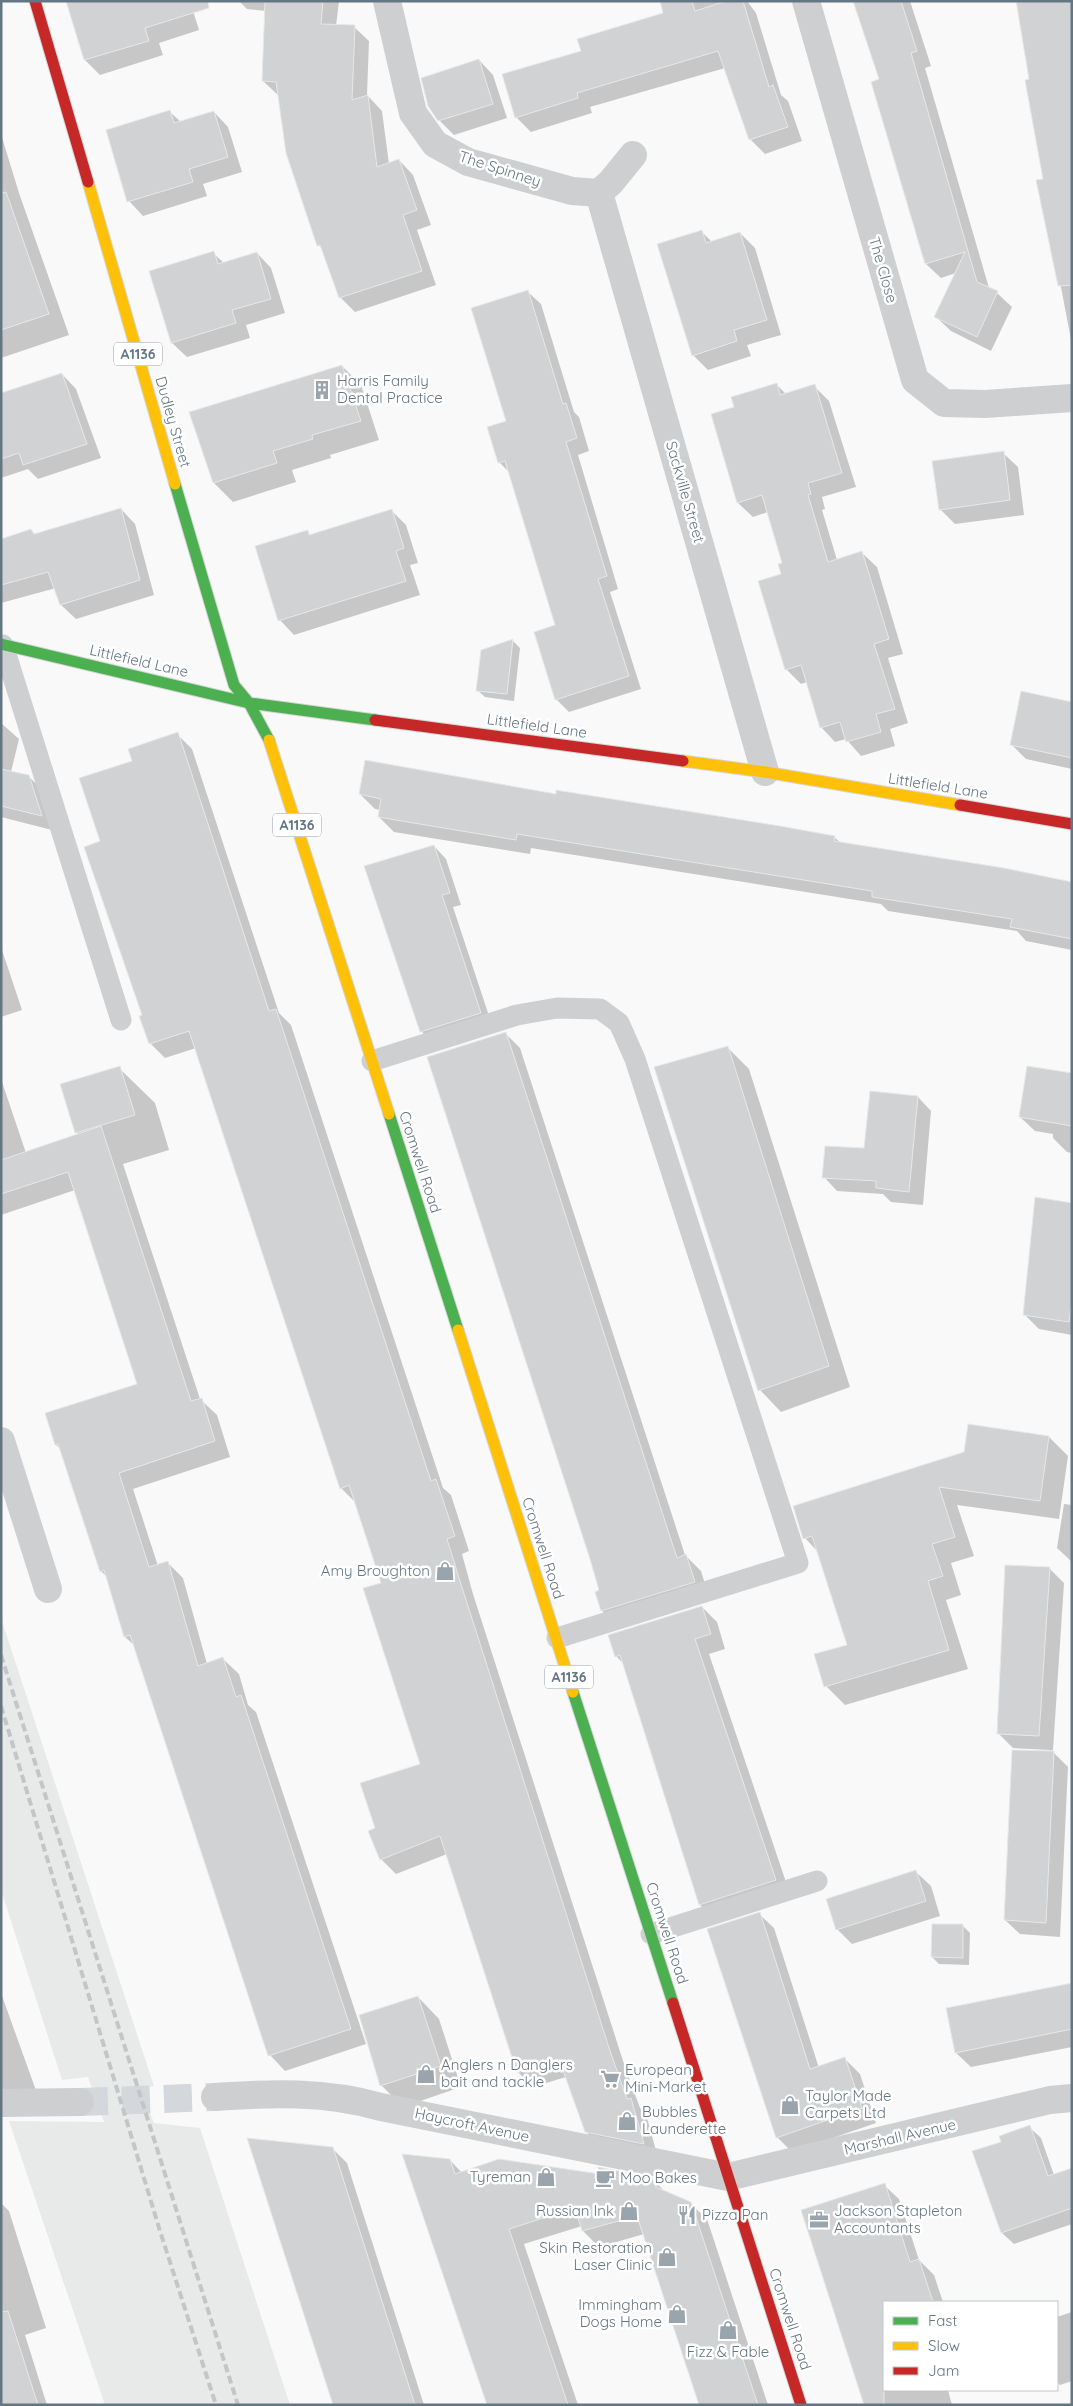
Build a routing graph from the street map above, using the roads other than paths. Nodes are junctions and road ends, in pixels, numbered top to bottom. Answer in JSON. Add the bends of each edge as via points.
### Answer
{"nodes":[{"id":1,"x":35,"y":1,"type":"edge"},
{"id":2,"x":387,"y":1,"type":"edge"},
{"id":3,"x":806,"y":1,"type":"edge"},
{"id":4,"x":633,"y":155,"type":"dead end"},
{"id":5,"x":602,"y":203,"type":"junction"},
{"id":6,"x":1072,"y":398,"type":"edge"},
{"id":7,"x":2,"y":644,"type":"edge"},
{"id":8,"x":249,"y":703,"type":"junction"},
{"id":9,"x":765,"y":772,"type":"junction"},
{"id":10,"x":1072,"y":824,"type":"edge"},
{"id":11,"x":121,"y":1020,"type":"dead end"},
{"id":12,"x":372,"y":1061,"type":"junction"},
{"id":13,"x":1,"y":1441,"type":"edge"},
{"id":14,"x":48,"y":1589,"type":"dead end"},
{"id":15,"x":557,"y":1638,"type":"junction"},
{"id":16,"x":817,"y":1881,"type":"dead end"},
{"id":17,"x":651,"y":1934,"type":"junction"},
{"id":18,"x":215,"y":2097,"type":"tunnel mouth"},
{"id":19,"x":1072,"y":2098,"type":"edge"},
{"id":20,"x":80,"y":2102,"type":"tunnel mouth"},
{"id":21,"x":1,"y":2103,"type":"edge"},
{"id":22,"x":728,"y":2177,"type":"junction"},
{"id":23,"x":801,"y":2405,"type":"edge"}],
"edges":[{"from":1,"to":8,"type":"main road","name":"Dudley Street","number":"A1136","via":[[234,685]]},
{"from":2,"to":5,"type":"street","name":"The Spinney","via":[[413,113],[435,144],[468,162],[572,191]]},
{"from":3,"to":6,"type":"street","name":"The Close","via":[[915,380],[944,403],[985,404]]},
{"from":4,"to":5,"type":"street","via":[[611,182]]},
{"from":5,"to":9,"type":"street","name":"Sackville Street"},
{"from":7,"to":8,"type":"main road","name":"Littlefield Lane"},
{"from":7,"to":11,"type":"lane"},
{"from":8,"to":9,"type":"main road","name":"Littlefield Lane"},
{"from":8,"to":12,"type":"main road","name":"Cromwell Road","number":"A1136","via":[[267,734]]},
{"from":9,"to":10,"type":"main road","name":"Littlefield Lane"},
{"from":12,"to":15,"type":"main road","name":"Cromwell Road","number":"A1136"},
{"from":12,"to":15,"type":"lane","via":[[517,1016],[556,1008],[600,1009],[619,1023],[635,1059],[798,1563]]},
{"from":13,"to":14,"type":"street"},
{"from":15,"to":17,"type":"main road","name":"Cromwell Road","number":"A1136"},
{"from":16,"to":17,"type":"lane"},
{"from":17,"to":22,"type":"main road","name":"Cromwell Road","number":"A1136"},
{"from":18,"to":22,"type":"street","name":"Haycroft Avenue","via":[[278,2092],[352,2098],[381,2107]]},
{"from":19,"to":22,"type":"street","name":"Marshall Avenue","via":[[1050,2100]]},
{"from":20,"to":21,"type":"street"},
{"from":22,"to":23,"type":"main road","name":"Cromwell Road","number":"A1136"}]}
